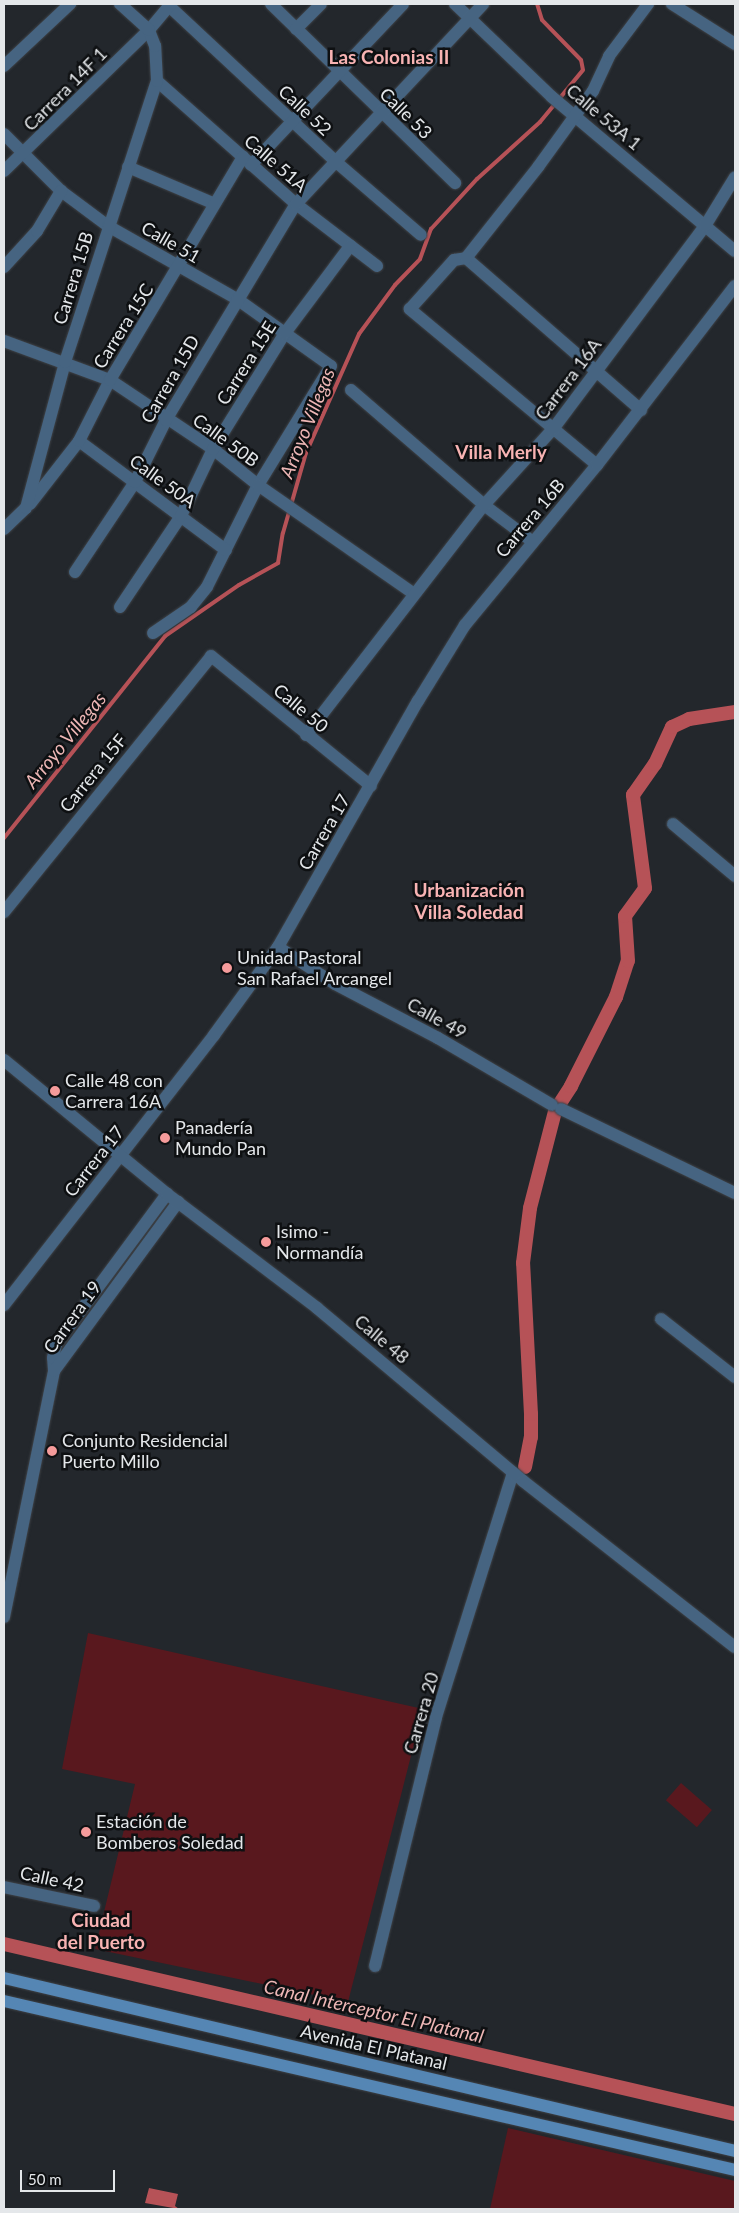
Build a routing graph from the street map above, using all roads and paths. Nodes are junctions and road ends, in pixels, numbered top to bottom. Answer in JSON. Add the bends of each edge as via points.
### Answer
{"nodes":[{"id":1,"x":70,"y":4,"type":"edge"},
{"id":2,"x":120,"y":4,"type":"edge"},
{"id":3,"x":271,"y":4,"type":"edge"},
{"id":4,"x":321,"y":4,"type":"edge"},
{"id":5,"x":403,"y":4,"type":"edge"},
{"id":6,"x":455,"y":4,"type":"edge"},
{"id":7,"x":483,"y":4,"type":"edge"},
{"id":8,"x":648,"y":4,"type":"edge"},
{"id":9,"x":672,"y":4,"type":"edge"},
{"id":10,"x":170,"y":5,"type":"edge"},
{"id":11,"x":469,"y":18,"type":"junction"},
{"id":12,"x":296,"y":29,"type":"junction"},
{"id":13,"x":149,"y":30,"type":"junction"},
{"id":14,"x":735,"y":44,"type":"edge"},
{"id":15,"x":4,"y":66,"type":"edge"},
{"id":16,"x":339,"y":71,"type":"junction"},
{"id":17,"x":157,"y":80,"type":"junction"},
{"id":18,"x":381,"y":114,"type":"junction"},
{"id":19,"x":575,"y":116,"type":"junction"},
{"id":20,"x":291,"y":120,"type":"junction"},
{"id":21,"x":4,"y":134,"type":"edge"},
{"id":22,"x":23,"y":155,"type":"junction"},
{"id":23,"x":247,"y":161,"type":"junction"},
{"id":24,"x":335,"y":161,"type":"junction"},
{"id":25,"x":128,"y":168,"type":"junction"},
{"id":26,"x":4,"y":171,"type":"edge"},
{"id":27,"x":735,"y":177,"type":"edge"},
{"id":28,"x":455,"y":183,"type":"dead end"},
{"id":29,"x":61,"y":191,"type":"junction"},
{"id":30,"x":213,"y":203,"type":"junction"},
{"id":31,"x":296,"y":204,"type":"junction"},
{"id":32,"x":108,"y":226,"type":"junction"},
{"id":33,"x":705,"y":226,"type":"junction"},
{"id":34,"x":421,"y":235,"type":"dead end"},
{"id":35,"x":350,"y":246,"type":"junction"},
{"id":36,"x":735,"y":251,"type":"edge"},
{"id":37,"x":466,"y":258,"type":"junction"},
{"id":38,"x":377,"y":266,"type":"dead end"},
{"id":39,"x":4,"y":267,"type":"edge"},
{"id":40,"x":180,"y":267,"type":"junction"},
{"id":41,"x":735,"y":286,"type":"edge"},
{"id":42,"x":236,"y":300,"type":"junction"},
{"id":43,"x":285,"y":333,"type":"junction"},
{"id":44,"x":4,"y":341,"type":"edge"},
{"id":45,"x":65,"y":362,"type":"junction"},
{"id":46,"x":596,"y":371,"type":"junction"},
{"id":47,"x":110,"y":380,"type":"junction"},
{"id":48,"x":351,"y":390,"type":"dead end"},
{"id":49,"x":641,"y":410,"type":"junction"},
{"id":50,"x":166,"y":420,"type":"junction"},
{"id":51,"x":553,"y":429,"type":"junction"},
{"id":52,"x":79,"y":441,"type":"junction"},
{"id":53,"x":213,"y":449,"type":"junction"},
{"id":54,"x":597,"y":465,"type":"junction"},
{"id":55,"x":135,"y":482,"type":"junction"},
{"id":56,"x":258,"y":485,"type":"junction"},
{"id":57,"x":484,"y":505,"type":"junction"},
{"id":58,"x":26,"y":508,"type":"junction"},
{"id":59,"x":180,"y":516,"type":"junction"},
{"id":60,"x":4,"y":529,"type":"edge"},
{"id":61,"x":533,"y":542,"type":"junction"},
{"id":62,"x":226,"y":550,"type":"junction"},
{"id":63,"x":75,"y":572,"type":"dead end"},
{"id":64,"x":414,"y":594,"type":"junction"},
{"id":65,"x":120,"y":607,"type":"dead end"},
{"id":66,"x":153,"y":633,"type":"dead end"},
{"id":67,"x":211,"y":656,"type":"joint"},
{"id":68,"x":306,"y":735,"type":"junction"},
{"id":69,"x":371,"y":786,"type":"junction"},
{"id":70,"x":673,"y":824,"type":"dead end"},
{"id":71,"x":735,"y":876,"type":"edge"},
{"id":72,"x":4,"y":912,"type":"edge"},
{"id":73,"x":278,"y":947,"type":"junction"},
{"id":74,"x":4,"y":1060,"type":"edge"},
{"id":75,"x":121,"y":1156,"type":"junction"},
{"id":76,"x":167,"y":1194,"type":"junction"},
{"id":77,"x":735,"y":1194,"type":"edge"},
{"id":78,"x":178,"y":1202,"type":"junction"},
{"id":79,"x":4,"y":1304,"type":"edge"},
{"id":80,"x":661,"y":1320,"type":"dead end"},
{"id":81,"x":58,"y":1358,"type":"junction"},
{"id":82,"x":735,"y":1376,"type":"edge"},
{"id":83,"x":515,"y":1474,"type":"junction"},
{"id":84,"x":4,"y":1617,"type":"edge"},
{"id":85,"x":735,"y":1647,"type":"edge"},
{"id":86,"x":4,"y":1887,"type":"edge"},
{"id":87,"x":94,"y":1906,"type":"dead end"},
{"id":88,"x":375,"y":1966,"type":"dead end"},
{"id":89,"x":4,"y":1978,"type":"edge"},
{"id":90,"x":4,"y":2001,"type":"edge"},
{"id":91,"x":735,"y":2151,"type":"edge"},
{"id":92,"x":735,"y":2170,"type":"edge"}],
"edges":[{"from":1,"to":15,"type":"street"},
{"from":2,"to":13,"type":"street"},
{"from":3,"to":12,"type":"street","name":"Calle 53"},
{"from":4,"to":12,"type":"street"},
{"from":5,"to":16,"type":"street"},
{"from":6,"to":11,"type":"street","name":"Calle 53A 1"},
{"from":7,"to":11,"type":"street"},
{"from":8,"to":19,"type":"street","via":[[609,56],[593,91]]},
{"from":9,"to":14,"type":"street"},
{"from":10,"to":13,"type":"street","name":"Carrera 14F 1"},
{"from":10,"to":20,"type":"street","name":"Calle 52"},
{"from":11,"to":18,"type":"street"},
{"from":11,"to":19,"type":"street","name":"Calle 53A 1"},
{"from":12,"to":16,"type":"street","name":"Calle 53"},
{"from":13,"to":17,"type":"street","name":"Carrera 15B","via":[[155,46]]},
{"from":13,"to":22,"type":"street","name":"Carrera 14F 1"},
{"from":16,"to":18,"type":"street","name":"Calle 53"},
{"from":16,"to":20,"type":"street"},
{"from":17,"to":23,"type":"street","name":"Calle 51A"},
{"from":17,"to":25,"type":"street","name":"Carrera 15B"},
{"from":18,"to":24,"type":"street"},
{"from":18,"to":28,"type":"street","name":"Calle 53"},
{"from":19,"to":33,"type":"street","name":"Calle 53A 1"},
{"from":19,"to":37,"type":"street"},
{"from":20,"to":23,"type":"street"},
{"from":20,"to":24,"type":"street","name":"Calle 52"},
{"from":21,"to":22,"type":"street","name":"Calle 51"},
{"from":22,"to":26,"type":"street","name":"Carrera 14F 1"},
{"from":22,"to":29,"type":"street","name":"Calle 51"},
{"from":23,"to":30,"type":"street","name":"Carrera 15C"},
{"from":23,"to":31,"type":"street","name":"Calle 51A"},
{"from":24,"to":31,"type":"street"},
{"from":24,"to":34,"type":"street","name":"Calle 52"},
{"from":25,"to":30,"type":"street"},
{"from":25,"to":32,"type":"street","name":"Carrera 15B"},
{"from":27,"to":33,"type":"street","name":"Carrera 16A"},
{"from":29,"to":32,"type":"street","name":"Calle 51"},
{"from":29,"to":39,"type":"street","via":[[37,231]]},
{"from":30,"to":40,"type":"street","name":"Carrera 15C"},
{"from":31,"to":35,"type":"street","name":"Calle 51A"},
{"from":31,"to":42,"type":"street","name":"Carrera 15D"},
{"from":32,"to":40,"type":"street","name":"Calle 51"},
{"from":32,"to":45,"type":"street","name":"Carrera 15B"},
{"from":33,"to":36,"type":"street","name":"Calle 53A 1"},
{"from":33,"to":46,"type":"street","name":"Carrera 16A"},
{"from":35,"to":38,"type":"street","name":"Calle 51A"},
{"from":35,"to":43,"type":"street","name":"Carrera 15E"},
{"from":37,"to":46,"type":"street"},
{"from":37,"to":51,"type":"street","via":[[454,260],[410,309]]},
{"from":40,"to":42,"type":"street","name":"Calle 51"},
{"from":40,"to":47,"type":"street","name":"Carrera 15C"},
{"from":41,"to":49,"type":"street","name":"Carrera 16B"},
{"from":42,"to":43,"type":"street","name":"Calle 51"},
{"from":42,"to":50,"type":"street","name":"Carrera 15D"},
{"from":43,"to":53,"type":"street","name":"Carrera 15E"},
{"from":43,"to":56,"type":"street","name":"Calle 51","via":[[331,366]]},
{"from":44,"to":45,"type":"street","name":"Calle 50B"},
{"from":45,"to":47,"type":"street","name":"Calle 50B"},
{"from":45,"to":58,"type":"street","name":"Carrera 15B"},
{"from":46,"to":49,"type":"street"},
{"from":46,"to":51,"type":"street","name":"Carrera 16A"},
{"from":47,"to":50,"type":"street","name":"Calle 50B"},
{"from":47,"to":52,"type":"street","name":"Carrera 15C"},
{"from":48,"to":57,"type":"street"},
{"from":49,"to":54,"type":"street","name":"Carrera 16B"},
{"from":50,"to":53,"type":"street","name":"Calle 50B"},
{"from":50,"to":55,"type":"street","name":"Carrera 15D"},
{"from":51,"to":54,"type":"street"},
{"from":51,"to":57,"type":"street","name":"Carrera 16A"},
{"from":52,"to":55,"type":"street","name":"Calle 50A"},
{"from":52,"to":58,"type":"street","name":"Carrera 15C"},
{"from":53,"to":56,"type":"street","name":"Calle 50B"},
{"from":53,"to":59,"type":"street","name":"Carrera 15E"},
{"from":54,"to":61,"type":"street","name":"Carrera 16B"},
{"from":55,"to":59,"type":"street","name":"Calle 50A"},
{"from":55,"to":63,"type":"street","name":"Carrera 15D"},
{"from":56,"to":62,"type":"street"},
{"from":56,"to":64,"type":"street","name":"Calle 50B"},
{"from":57,"to":61,"type":"street"},
{"from":57,"to":64,"type":"street","name":"Carrera 16A"},
{"from":58,"to":60,"type":"street"},
{"from":59,"to":62,"type":"street","name":"Calle 50A"},
{"from":59,"to":65,"type":"street","name":"Carrera 15E"},
{"from":61,"to":69,"type":"street","name":"Carrera 16B","via":[[465,625]]},
{"from":62,"to":66,"type":"street","via":[[207,587],[191,607]]},
{"from":64,"to":68,"type":"street","name":"Carrera 16A"},
{"from":67,"to":68,"type":"street","name":"Calle 50"},
{"from":67,"to":72,"type":"street","name":"Carrera 15F"},
{"from":68,"to":69,"type":"street","name":"Calle 50"},
{"from":69,"to":73,"type":"street","name":"Carrera 17"},
{"from":70,"to":71,"type":"street"},
{"from":73,"to":75,"type":"street","name":"Carrera 17"},
{"from":73,"to":77,"type":"street","name":"Calle 49","via":[[335,984],[438,1038],[556,1107]]},
{"from":74,"to":75,"type":"street","name":"Calle 48"},
{"from":75,"to":76,"type":"street","name":"Calle 48"},
{"from":75,"to":79,"type":"street","name":"Carrera 17"},
{"from":76,"to":78,"type":"street","name":"Calle 48"},
{"from":76,"to":81,"type":"street","via":[[56,1344]]},
{"from":78,"to":81,"type":"street","name":"Carrera 19"},
{"from":78,"to":83,"type":"street","name":"Calle 48","via":[[317,1308]]},
{"from":80,"to":82,"type":"street"},
{"from":81,"to":84,"type":"street","name":"Carrera 19"},
{"from":83,"to":85,"type":"street","name":"Calle 48"},
{"from":83,"to":88,"type":"street","name":"Carrera 20","via":[[436,1717]]},
{"from":86,"to":87,"type":"street","name":"Calle 42"},
{"from":89,"to":91,"type":"main road","name":"Avenida El Platanal"},
{"from":90,"to":92,"type":"main road"}]}
